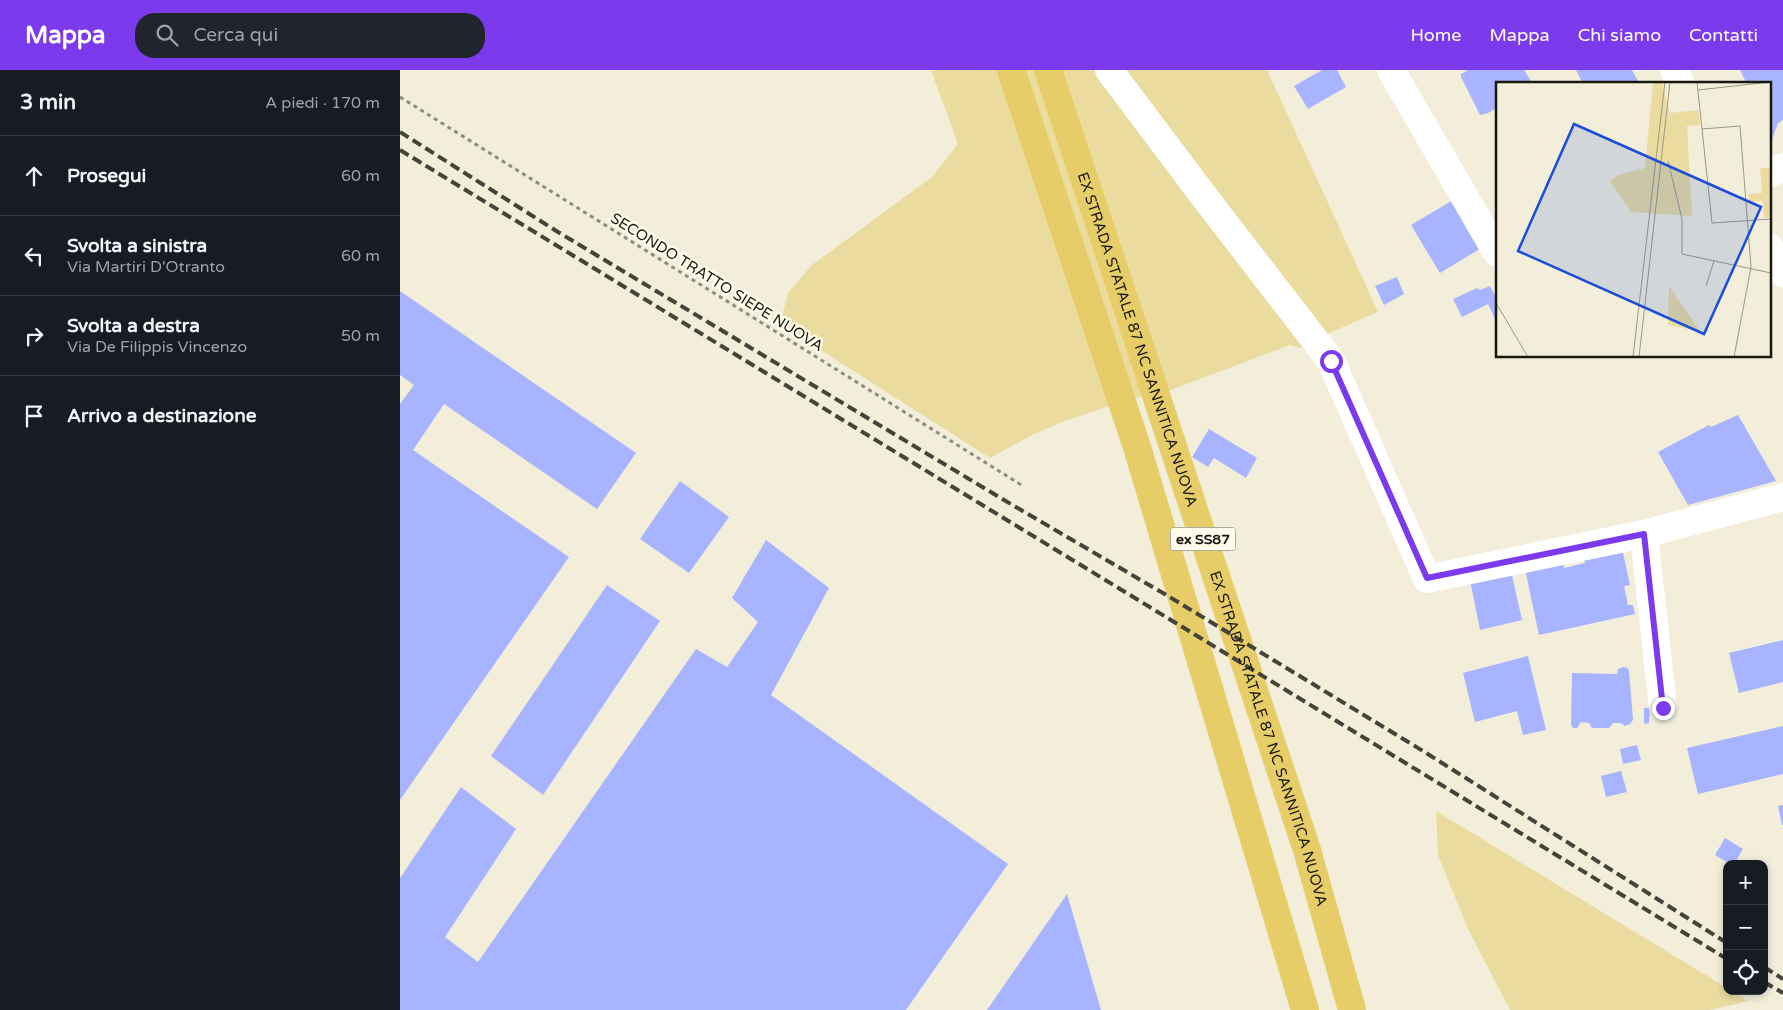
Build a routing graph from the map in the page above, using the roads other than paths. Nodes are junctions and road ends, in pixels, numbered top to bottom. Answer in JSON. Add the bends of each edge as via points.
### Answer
{"nodes":[{"id":1,"x":1011,"y":70,"type":"edge"},
{"id":2,"x":1048,"y":70,"type":"edge"},
{"id":3,"x":1109,"y":70,"type":"edge"},
{"id":4,"x":1391,"y":70,"type":"edge"},
{"id":5,"x":1674,"y":70,"type":"edge"},
{"id":6,"x":1680,"y":82,"type":"edge"},
{"id":7,"x":1783,"y":167,"type":"edge"},
{"id":8,"x":1770,"y":174,"type":"edge"},
{"id":9,"x":1770,"y":249,"type":"edge"},
{"id":10,"x":1496,"y":251,"type":"edge"},
{"id":11,"x":1783,"y":273,"type":"edge"},
{"id":12,"x":1783,"y":497,"type":"edge"},
{"id":13,"x":1644,"y":534,"type":"junction"},
{"id":14,"x":1663,"y":708,"type":"dead end"},
{"id":15,"x":1305,"y":1010,"type":"edge"},
{"id":16,"x":1352,"y":1010,"type":"edge"}],
"edges":[{"from":1,"to":15,"type":"highway","number":"ex SS87","via":[[1137,447]]},
{"from":2,"to":16,"type":"highway","name":"EX STRADA STATALE 87 NC SANNITICA NUOVA","number":"ex SS87","via":[[1307,850]]},
{"from":3,"to":13,"type":"street","via":[[1331,361],[1427,578]]},
{"from":4,"to":10,"type":"street"},
{"from":5,"to":6,"type":"street"},
{"from":7,"to":8,"type":"street"},
{"from":9,"to":11,"type":"street"},
{"from":12,"to":13,"type":"street"},
{"from":13,"to":14,"type":"street"}]}
